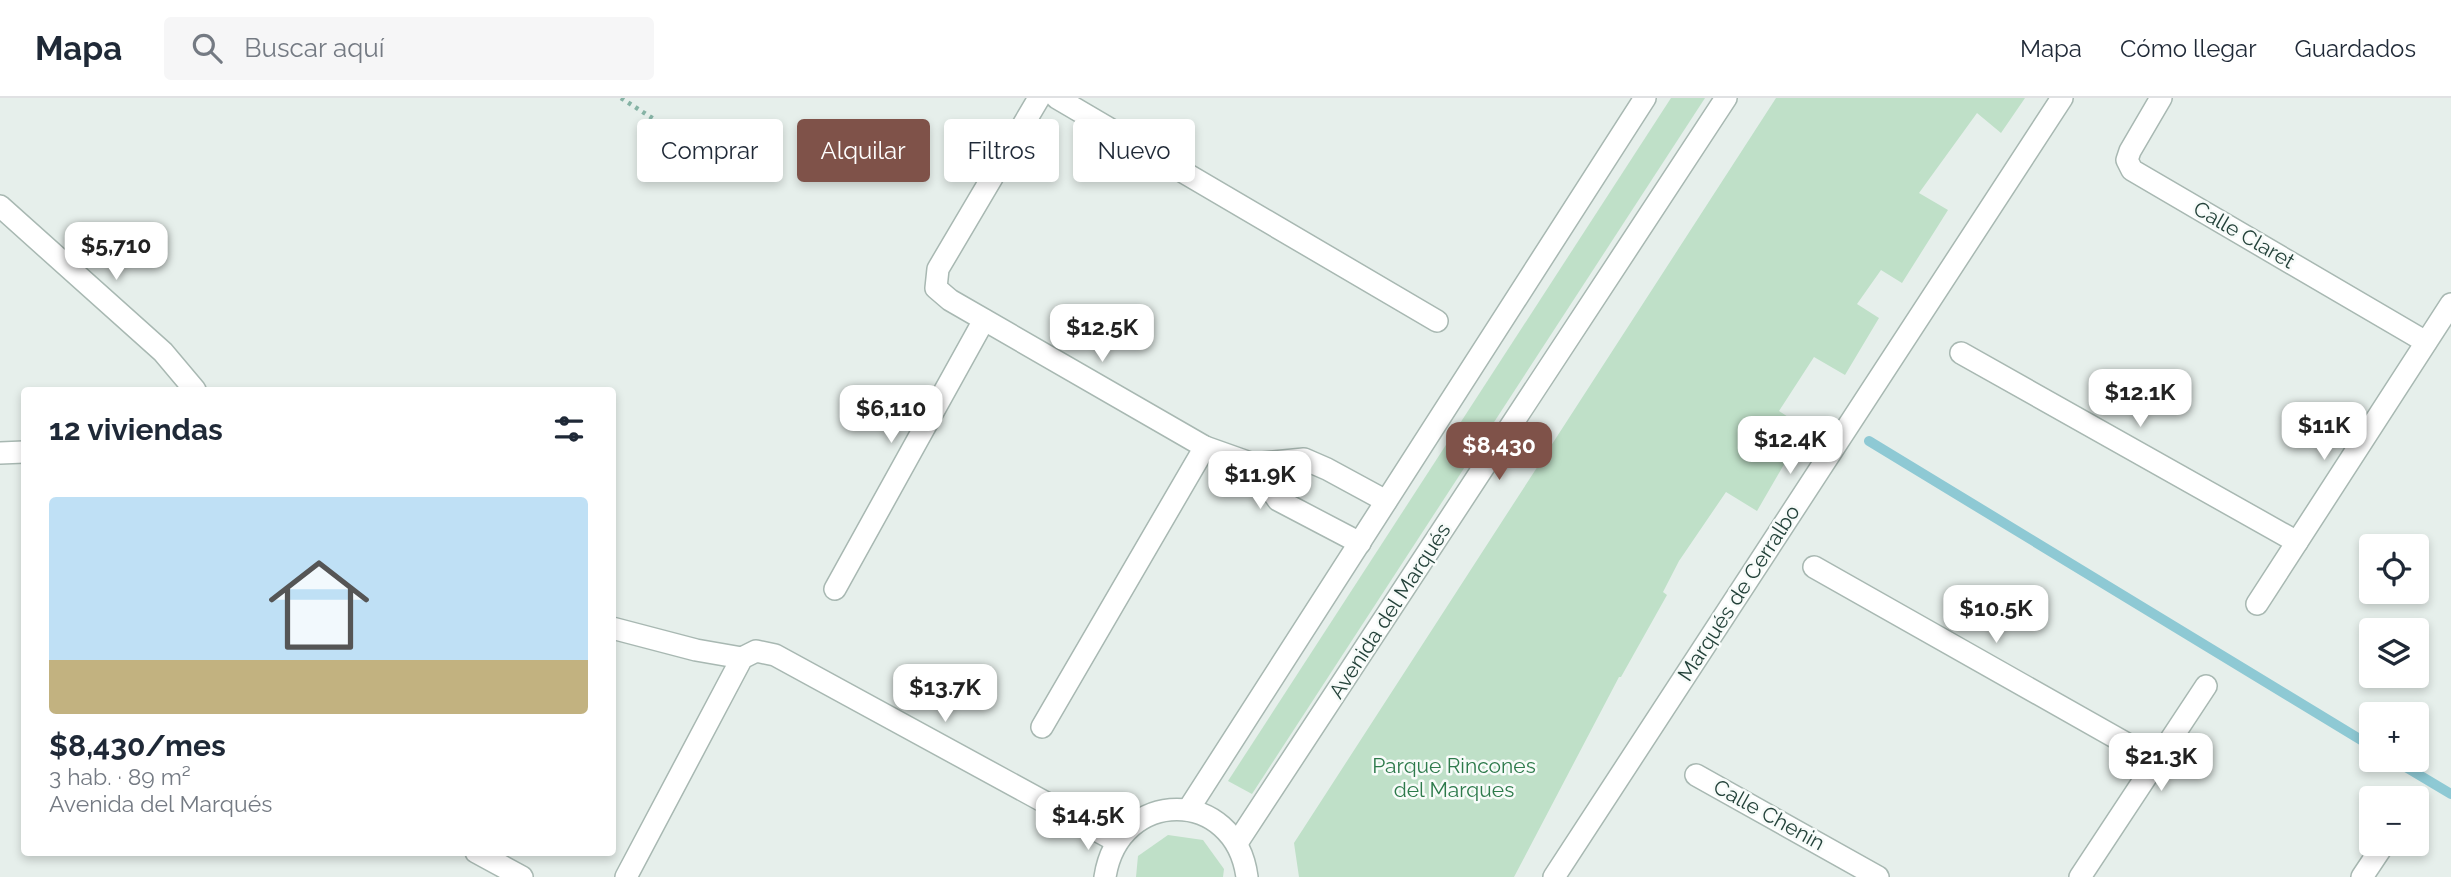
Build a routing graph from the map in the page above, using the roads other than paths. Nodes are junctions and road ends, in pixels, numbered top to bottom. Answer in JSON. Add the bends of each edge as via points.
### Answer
{"nodes":[{"id":1,"x":1039,"y":98,"type":"edge"},
{"id":2,"x":1057,"y":98,"type":"edge"},
{"id":3,"x":1645,"y":98,"type":"edge"},
{"id":4,"x":1726,"y":98,"type":"edge"},
{"id":5,"x":2062,"y":98,"type":"edge"},
{"id":6,"x":2161,"y":98,"type":"edge"},
{"id":7,"x":0,"y":205,"type":"edge"},
{"id":8,"x":2451,"y":303,"type":"edge"},
{"id":9,"x":984,"y":320,"type":"junction"},
{"id":10,"x":1437,"y":321,"type":"dead end"},
{"id":11,"x":2426,"y":342,"type":"junction"},
{"id":12,"x":1961,"y":353,"type":"dead end"},
{"id":13,"x":192,"y":387,"type":"edge"},
{"id":14,"x":1205,"y":447,"type":"junction"},
{"id":15,"x":21,"y":452,"type":"edge"},
{"id":16,"x":0,"y":453,"type":"edge"},
{"id":17,"x":1253,"y":464,"type":"junction"},
{"id":18,"x":1387,"y":501,"type":"junction"},
{"id":19,"x":1360,"y":542,"type":"junction"},
{"id":20,"x":2297,"y":542,"type":"junction"},
{"id":21,"x":1814,"y":567,"type":"dead end"},
{"id":22,"x":835,"y":589,"type":"dead end"},
{"id":23,"x":2257,"y":604,"type":"dead end"},
{"id":24,"x":616,"y":629,"type":"edge"},
{"id":25,"x":742,"y":658,"type":"junction"},
{"id":26,"x":2206,"y":686,"type":"dead end"},
{"id":27,"x":1042,"y":727,"type":"dead end"},
{"id":28,"x":2157,"y":761,"type":"junction"},
{"id":29,"x":1696,"y":775,"type":"dead end"},
{"id":30,"x":1188,"y":810,"type":"junction"},
{"id":31,"x":1116,"y":841,"type":"junction"},
{"id":32,"x":1237,"y":844,"type":"junction"},
{"id":33,"x":483,"y":856,"type":"edge"},
{"id":34,"x":2376,"y":856,"type":"edge"},
{"id":35,"x":522,"y":877,"type":"edge"},
{"id":36,"x":626,"y":877,"type":"edge"},
{"id":37,"x":1105,"y":877,"type":"edge"},
{"id":38,"x":1247,"y":877,"type":"edge"},
{"id":39,"x":1554,"y":877,"type":"edge"},
{"id":40,"x":1878,"y":877,"type":"edge"},
{"id":41,"x":2080,"y":877,"type":"edge"},
{"id":42,"x":2362,"y":877,"type":"edge"}],
"edges":[{"from":1,"to":9,"type":"street","via":[[938,269],[936,288]]},
{"from":2,"to":10,"type":"street"},
{"from":3,"to":18,"type":"street"},
{"from":4,"to":32,"type":"street","name":"Avenida del Marqués"},
{"from":5,"to":39,"type":"street","name":"Marqués de Cerralbo"},
{"from":6,"to":11,"type":"street","name":"Calle Claret","via":[[2130,151],[2127,160],[2132,170]]},
{"from":7,"to":13,"type":"street","via":[[163,352]]},
{"from":8,"to":11,"type":"street"},
{"from":9,"to":14,"type":"street"},
{"from":9,"to":22,"type":"street"},
{"from":11,"to":20,"type":"street"},
{"from":12,"to":20,"type":"street"},
{"from":14,"to":17,"type":"street"},
{"from":14,"to":27,"type":"street"},
{"from":15,"to":16,"type":"street"},
{"from":17,"to":18,"type":"street","via":[[1304,459]]},
{"from":17,"to":19,"type":"street","via":[[1278,500]]},
{"from":18,"to":19,"type":"street"},
{"from":19,"to":30,"type":"street"},
{"from":20,"to":23,"type":"street"},
{"from":21,"to":28,"type":"street"},
{"from":24,"to":25,"type":"street"},
{"from":25,"to":31,"type":"street","via":[[755,651],[775,655]]},
{"from":25,"to":36,"type":"street"},
{"from":26,"to":28,"type":"street"},
{"from":28,"to":41,"type":"street"},
{"from":29,"to":40,"type":"street","name":"Calle Chenin"},
{"from":30,"to":31,"type":"street","via":[[1148,816]]},
{"from":30,"to":32,"type":"street","via":[[1224,828]]},
{"from":31,"to":37,"type":"street"},
{"from":32,"to":38,"type":"street"},
{"from":33,"to":35,"type":"street"},
{"from":34,"to":42,"type":"street"}]}
